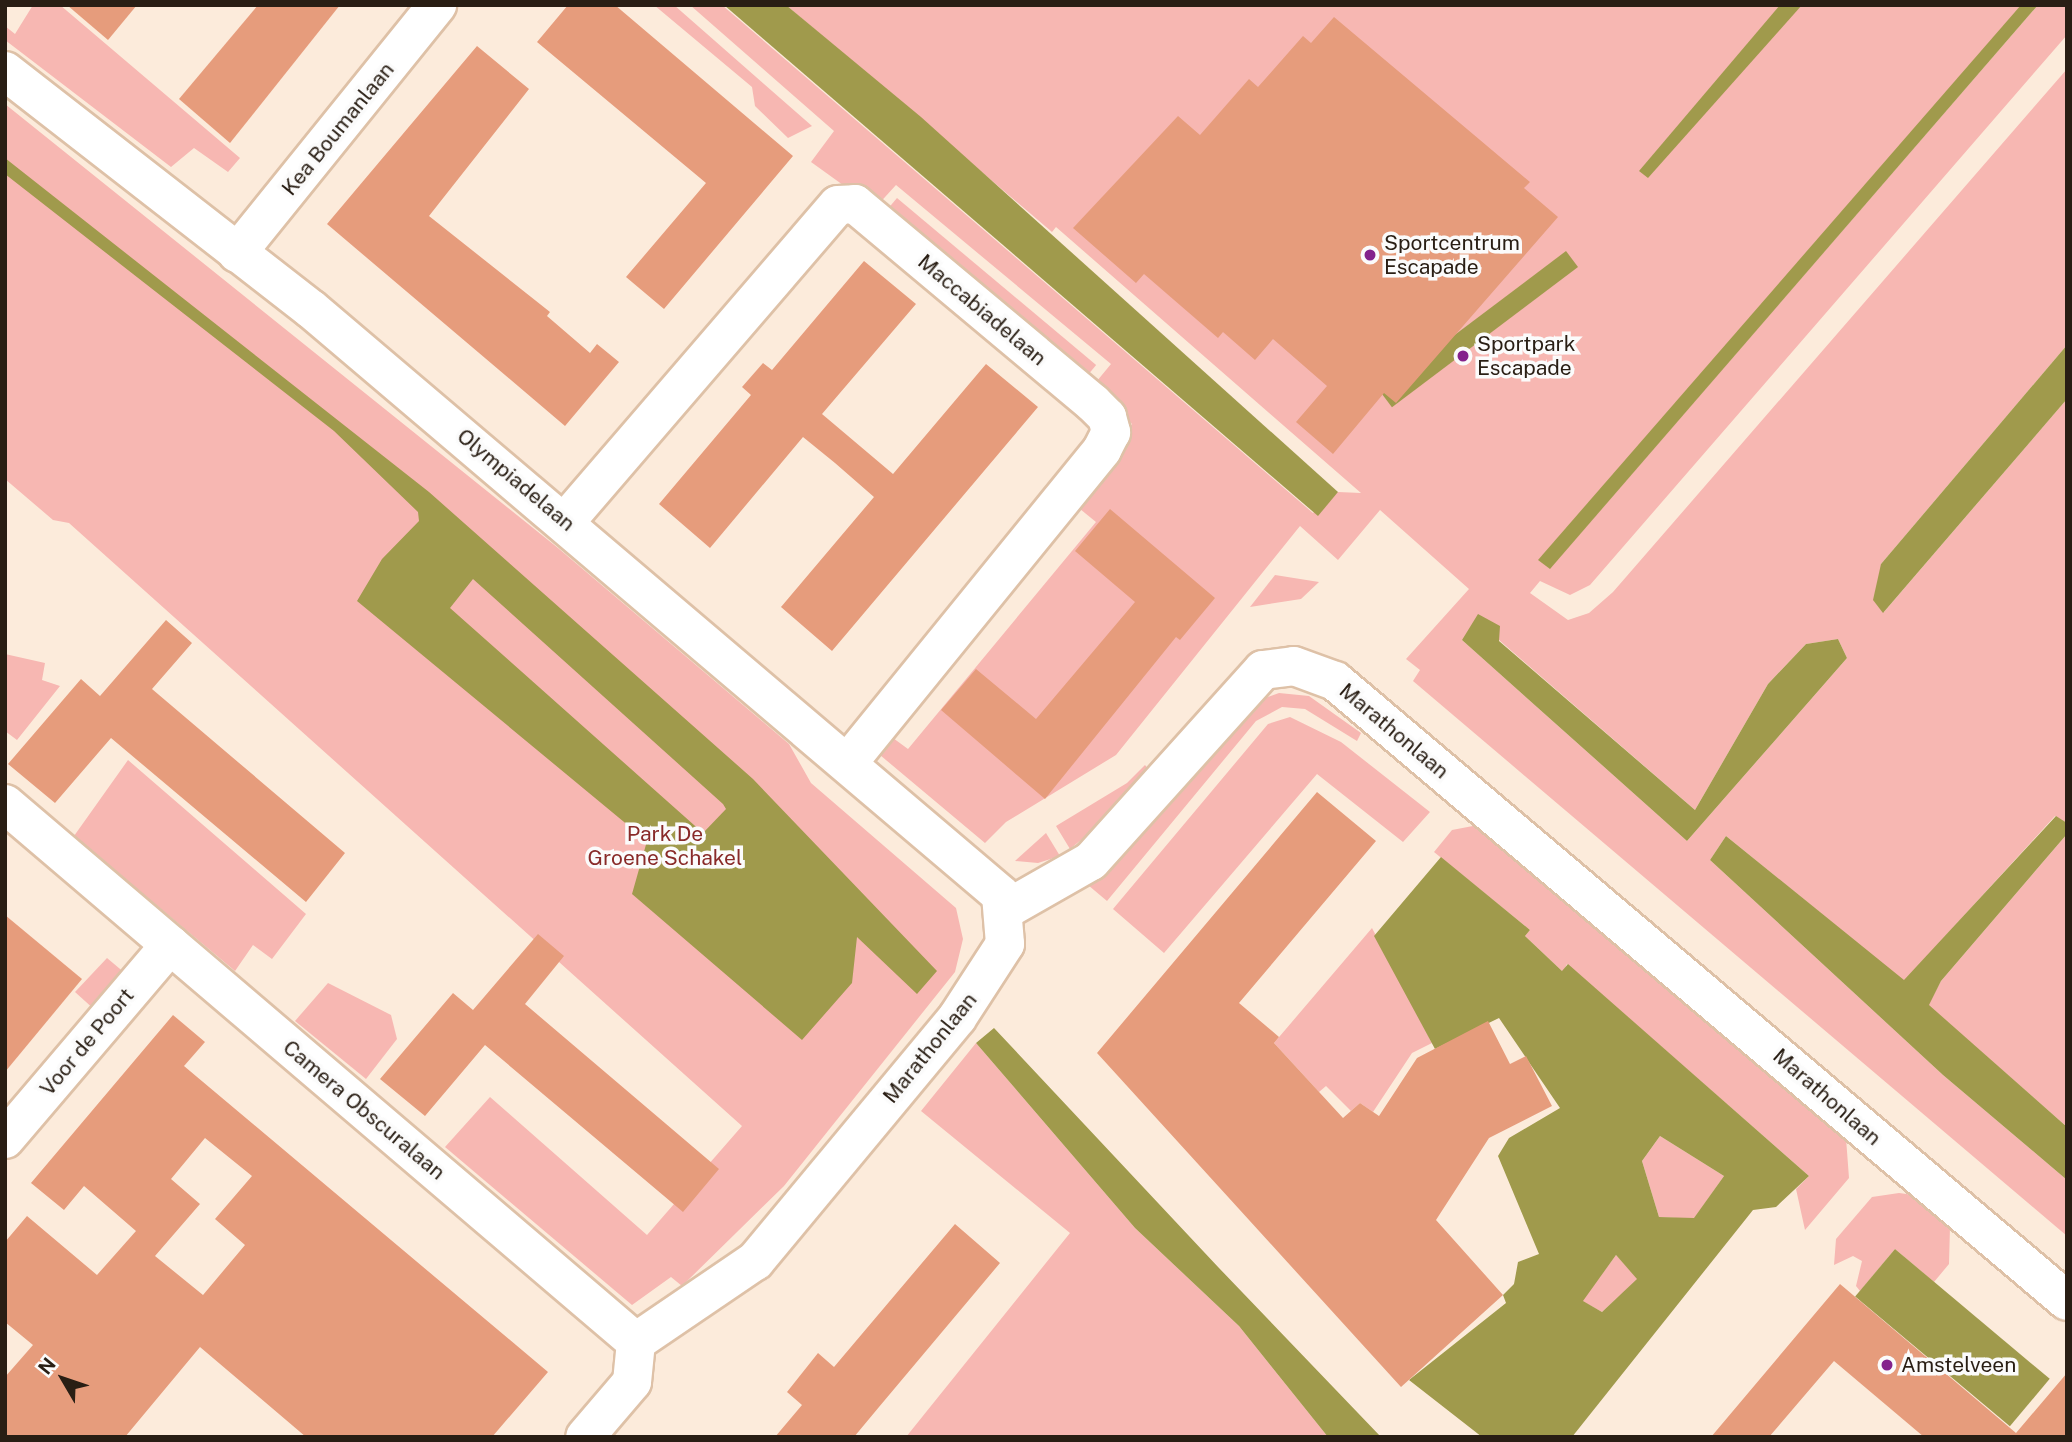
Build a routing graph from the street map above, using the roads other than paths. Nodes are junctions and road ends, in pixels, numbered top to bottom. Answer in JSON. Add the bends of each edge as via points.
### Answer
{"nodes":[{"id":1,"x":437,"y":5,"type":"edge"},
{"id":2,"x":5,"y":71,"type":"edge"},
{"id":3,"x":237,"y":253,"type":"junction"},
{"id":4,"x":565,"y":522,"type":"junction"},
{"id":5,"x":849,"y":761,"type":"junction"},
{"id":6,"x":5,"y":804,"type":"edge"},
{"id":7,"x":1005,"y":910,"type":"junction"},
{"id":8,"x":170,"y":944,"type":"junction"},
{"id":9,"x":5,"y":1139,"type":"edge"},
{"id":10,"x":2067,"y":1301,"type":"edge"},
{"id":11,"x":636,"y":1342,"type":"junction"},
{"id":12,"x":585,"y":1437,"type":"edge"}],
"edges":[{"from":1,"to":3,"type":"street","name":"Kea Boumanlaan"},
{"from":2,"to":3,"type":"street","name":"Olympiadelaan"},
{"from":3,"to":4,"type":"street","name":"Olympiadelaan"},
{"from":4,"to":5,"type":"street","name":"Olympiadelaan"},
{"from":4,"to":5,"type":"street","name":"Maccabiadelaan","via":[[838,205],[855,204],[1093,403],[1107,417],[1111,432],[1102,450]]},
{"from":5,"to":7,"type":"street","name":"Olympiadelaan","via":[[984,877],[1001,895]]},
{"from":6,"to":8,"type":"street","name":"Camera Obscuralaan"},
{"from":7,"to":10,"type":"street","name":"Marathonlaan","via":[[1098,854],[1231,698],[1263,670],[1294,666],[1335,681]]},
{"from":7,"to":11,"type":"street","name":"Marathonlaan","via":[[1005,944],[990,973],[755,1261]]},
{"from":8,"to":9,"type":"street","name":"Voor de Poort"},
{"from":8,"to":11,"type":"street","name":"Camera Obscuralaan"},
{"from":11,"to":12,"type":"street","via":[[632,1382]]}]}
